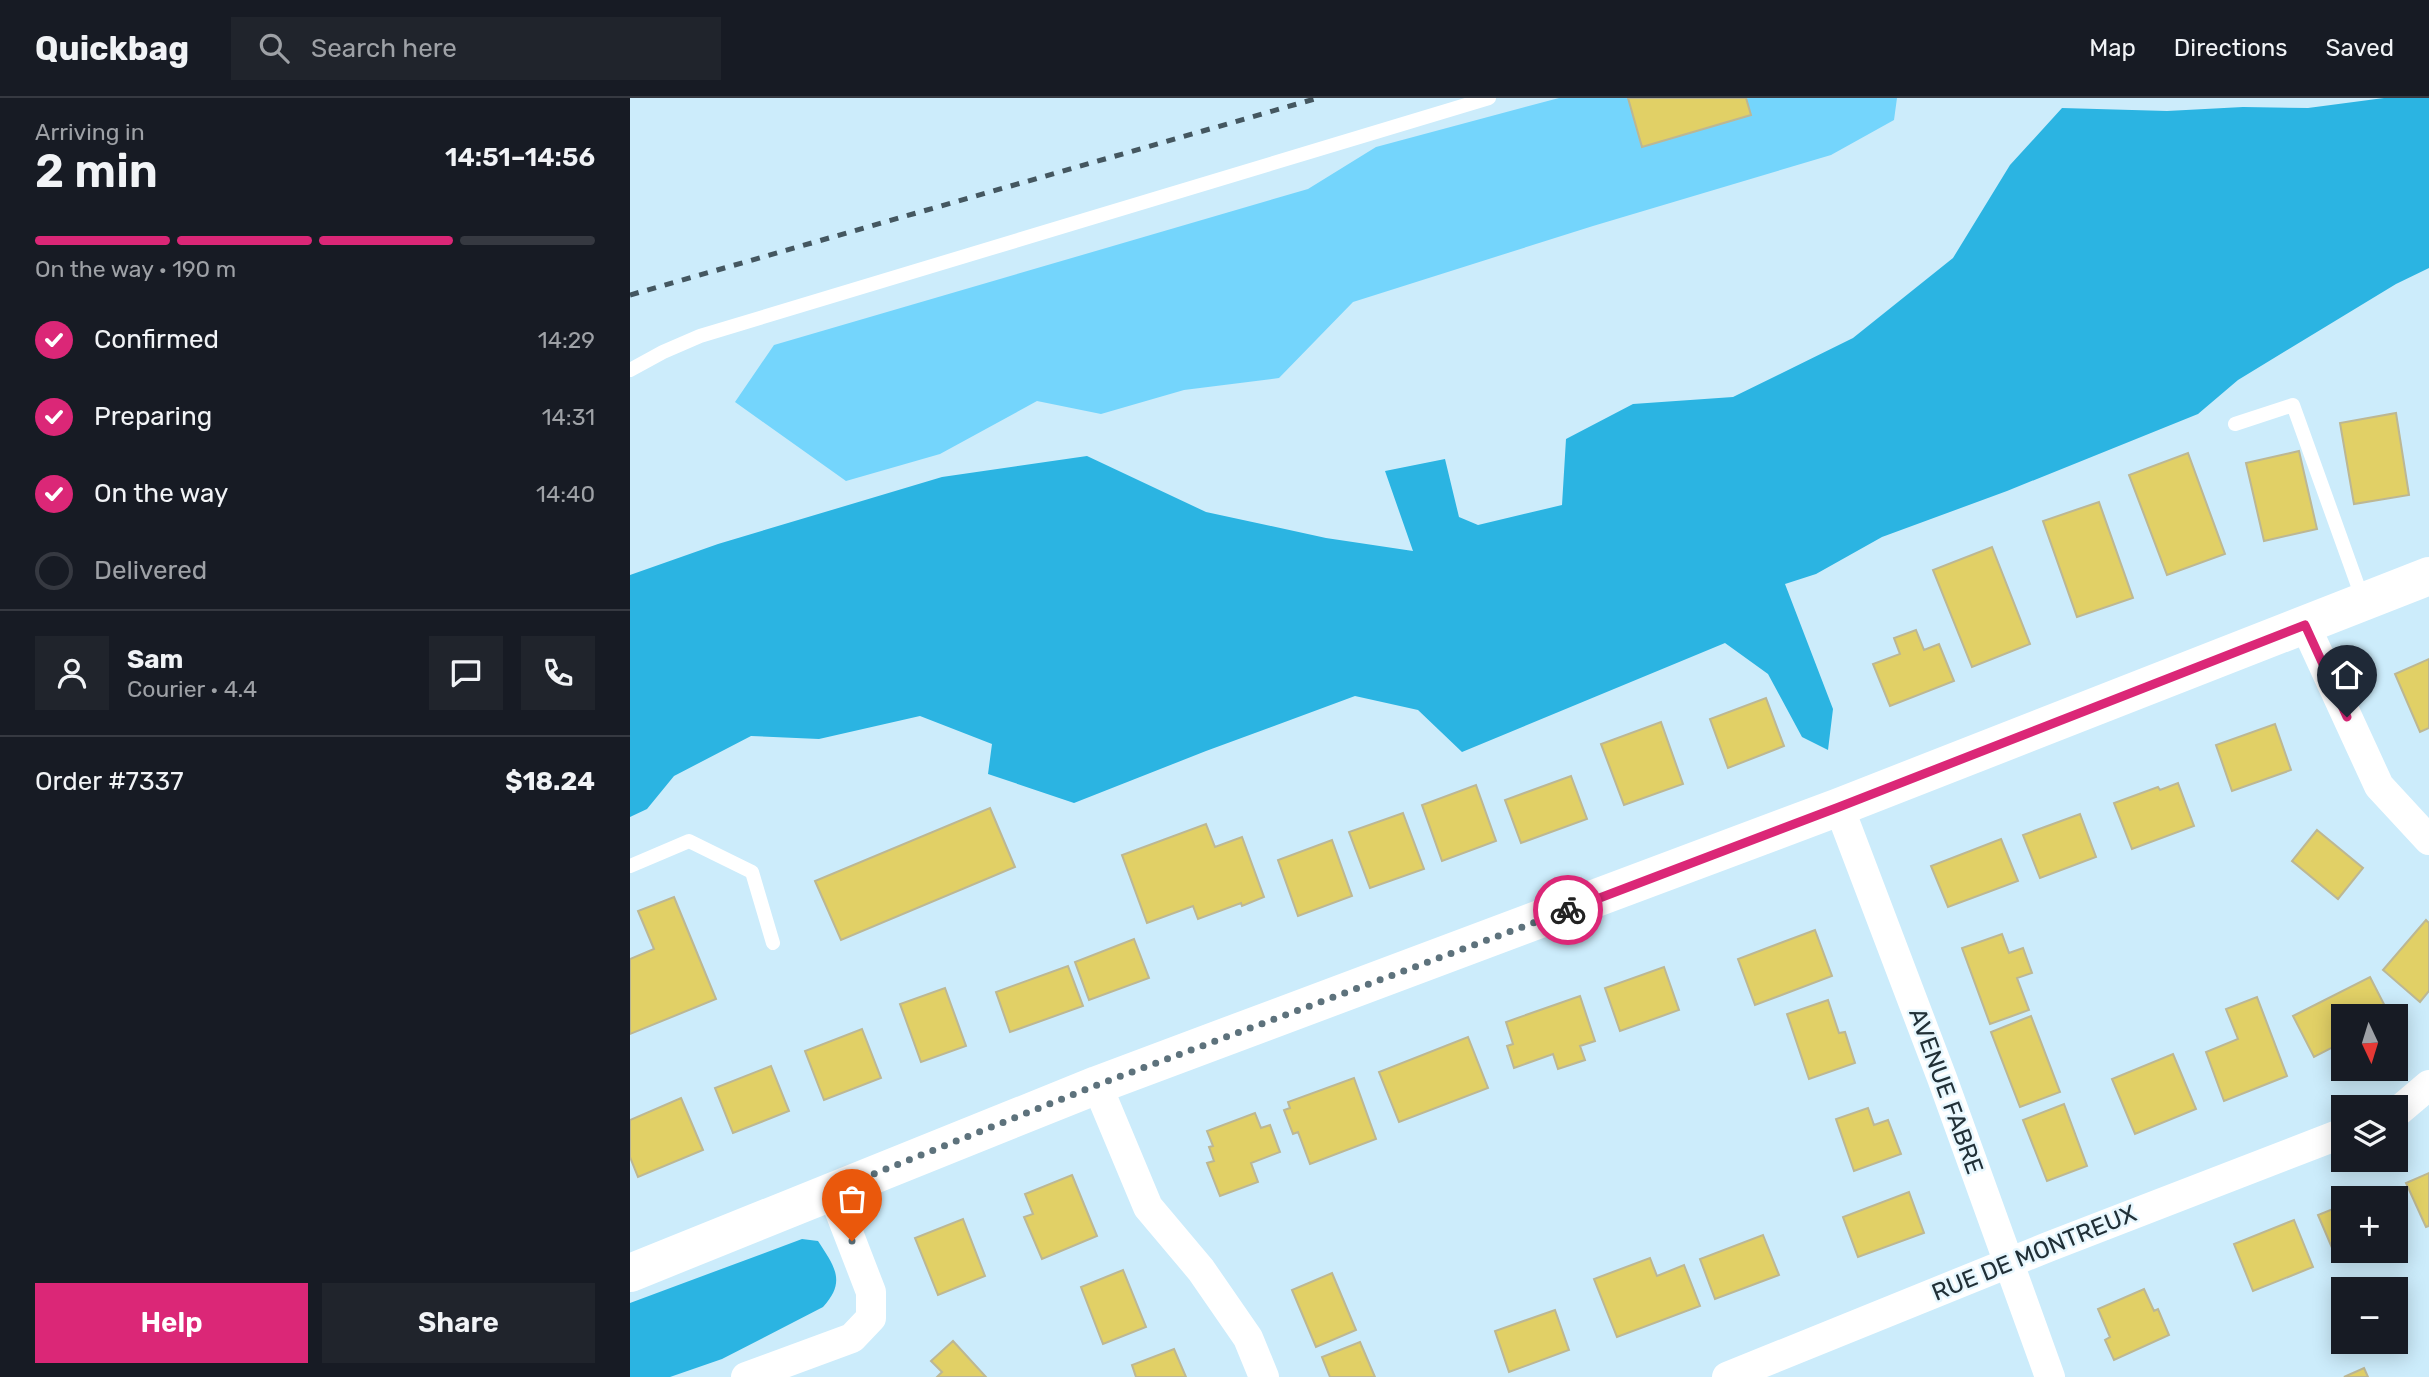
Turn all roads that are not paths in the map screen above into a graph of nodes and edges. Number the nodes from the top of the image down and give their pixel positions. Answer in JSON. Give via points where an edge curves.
{"nodes":[{"id":1,"x":1489,"y":98,"type":"edge"},
{"id":2,"x":630,"y":370,"type":"edge"},
{"id":3,"x":2235,"y":424,"type":"dead end"},
{"id":4,"x":2429,"y":576,"type":"edge"},
{"id":5,"x":2364,"y":601,"type":"junction"},
{"id":6,"x":2305,"y":625,"type":"junction"},
{"id":7,"x":1839,"y":807,"type":"junction"},
{"id":8,"x":2429,"y":840,"type":"edge"},
{"id":9,"x":630,"y":866,"type":"edge"},
{"id":10,"x":773,"y":943,"type":"dead end"},
{"id":11,"x":1097,"y":1085,"type":"junction"},
{"id":12,"x":2429,"y":1085,"type":"edge"},
{"id":13,"x":2408,"y":1103,"type":"edge"},
{"id":14,"x":2331,"y":1138,"type":"edge"},
{"id":15,"x":831,"y":1191,"type":"junction"},
{"id":16,"x":2009,"y":1263,"type":"junction"},
{"id":17,"x":630,"y":1273,"type":"edge"},
{"id":18,"x":746,"y":1377,"type":"edge"},
{"id":19,"x":1264,"y":1377,"type":"edge"},
{"id":20,"x":1727,"y":1377,"type":"edge"},
{"id":21,"x":2050,"y":1377,"type":"edge"}],
"edges":[{"from":1,"to":2,"type":"lane","via":[[700,336]]},
{"from":3,"to":5,"type":"lane","via":[[2293,405]]},
{"from":4,"to":5,"type":"street"},
{"from":5,"to":6,"type":"street"},
{"from":6,"to":7,"type":"street"},
{"from":6,"to":8,"type":"street","via":[[2379,786]]},
{"from":7,"to":11,"type":"street"},
{"from":7,"to":16,"type":"street","name":"AVENUE FABRE"},
{"from":9,"to":10,"type":"lane","via":[[689,841],[752,872]]},
{"from":11,"to":15,"type":"street"},
{"from":11,"to":19,"type":"street","via":[[1148,1207],[1201,1270],[1248,1338]]},
{"from":12,"to":13,"type":"street"},
{"from":14,"to":16,"type":"street","name":"RUE DE MONTREUX"},
{"from":15,"to":17,"type":"street"},
{"from":15,"to":18,"type":"street","via":[[872,1292],[871,1318],[852,1338]]},
{"from":16,"to":20,"type":"street","name":"RUE DE MONTREUX"},
{"from":16,"to":21,"type":"street","name":"AVENUE FABRE"}]}
